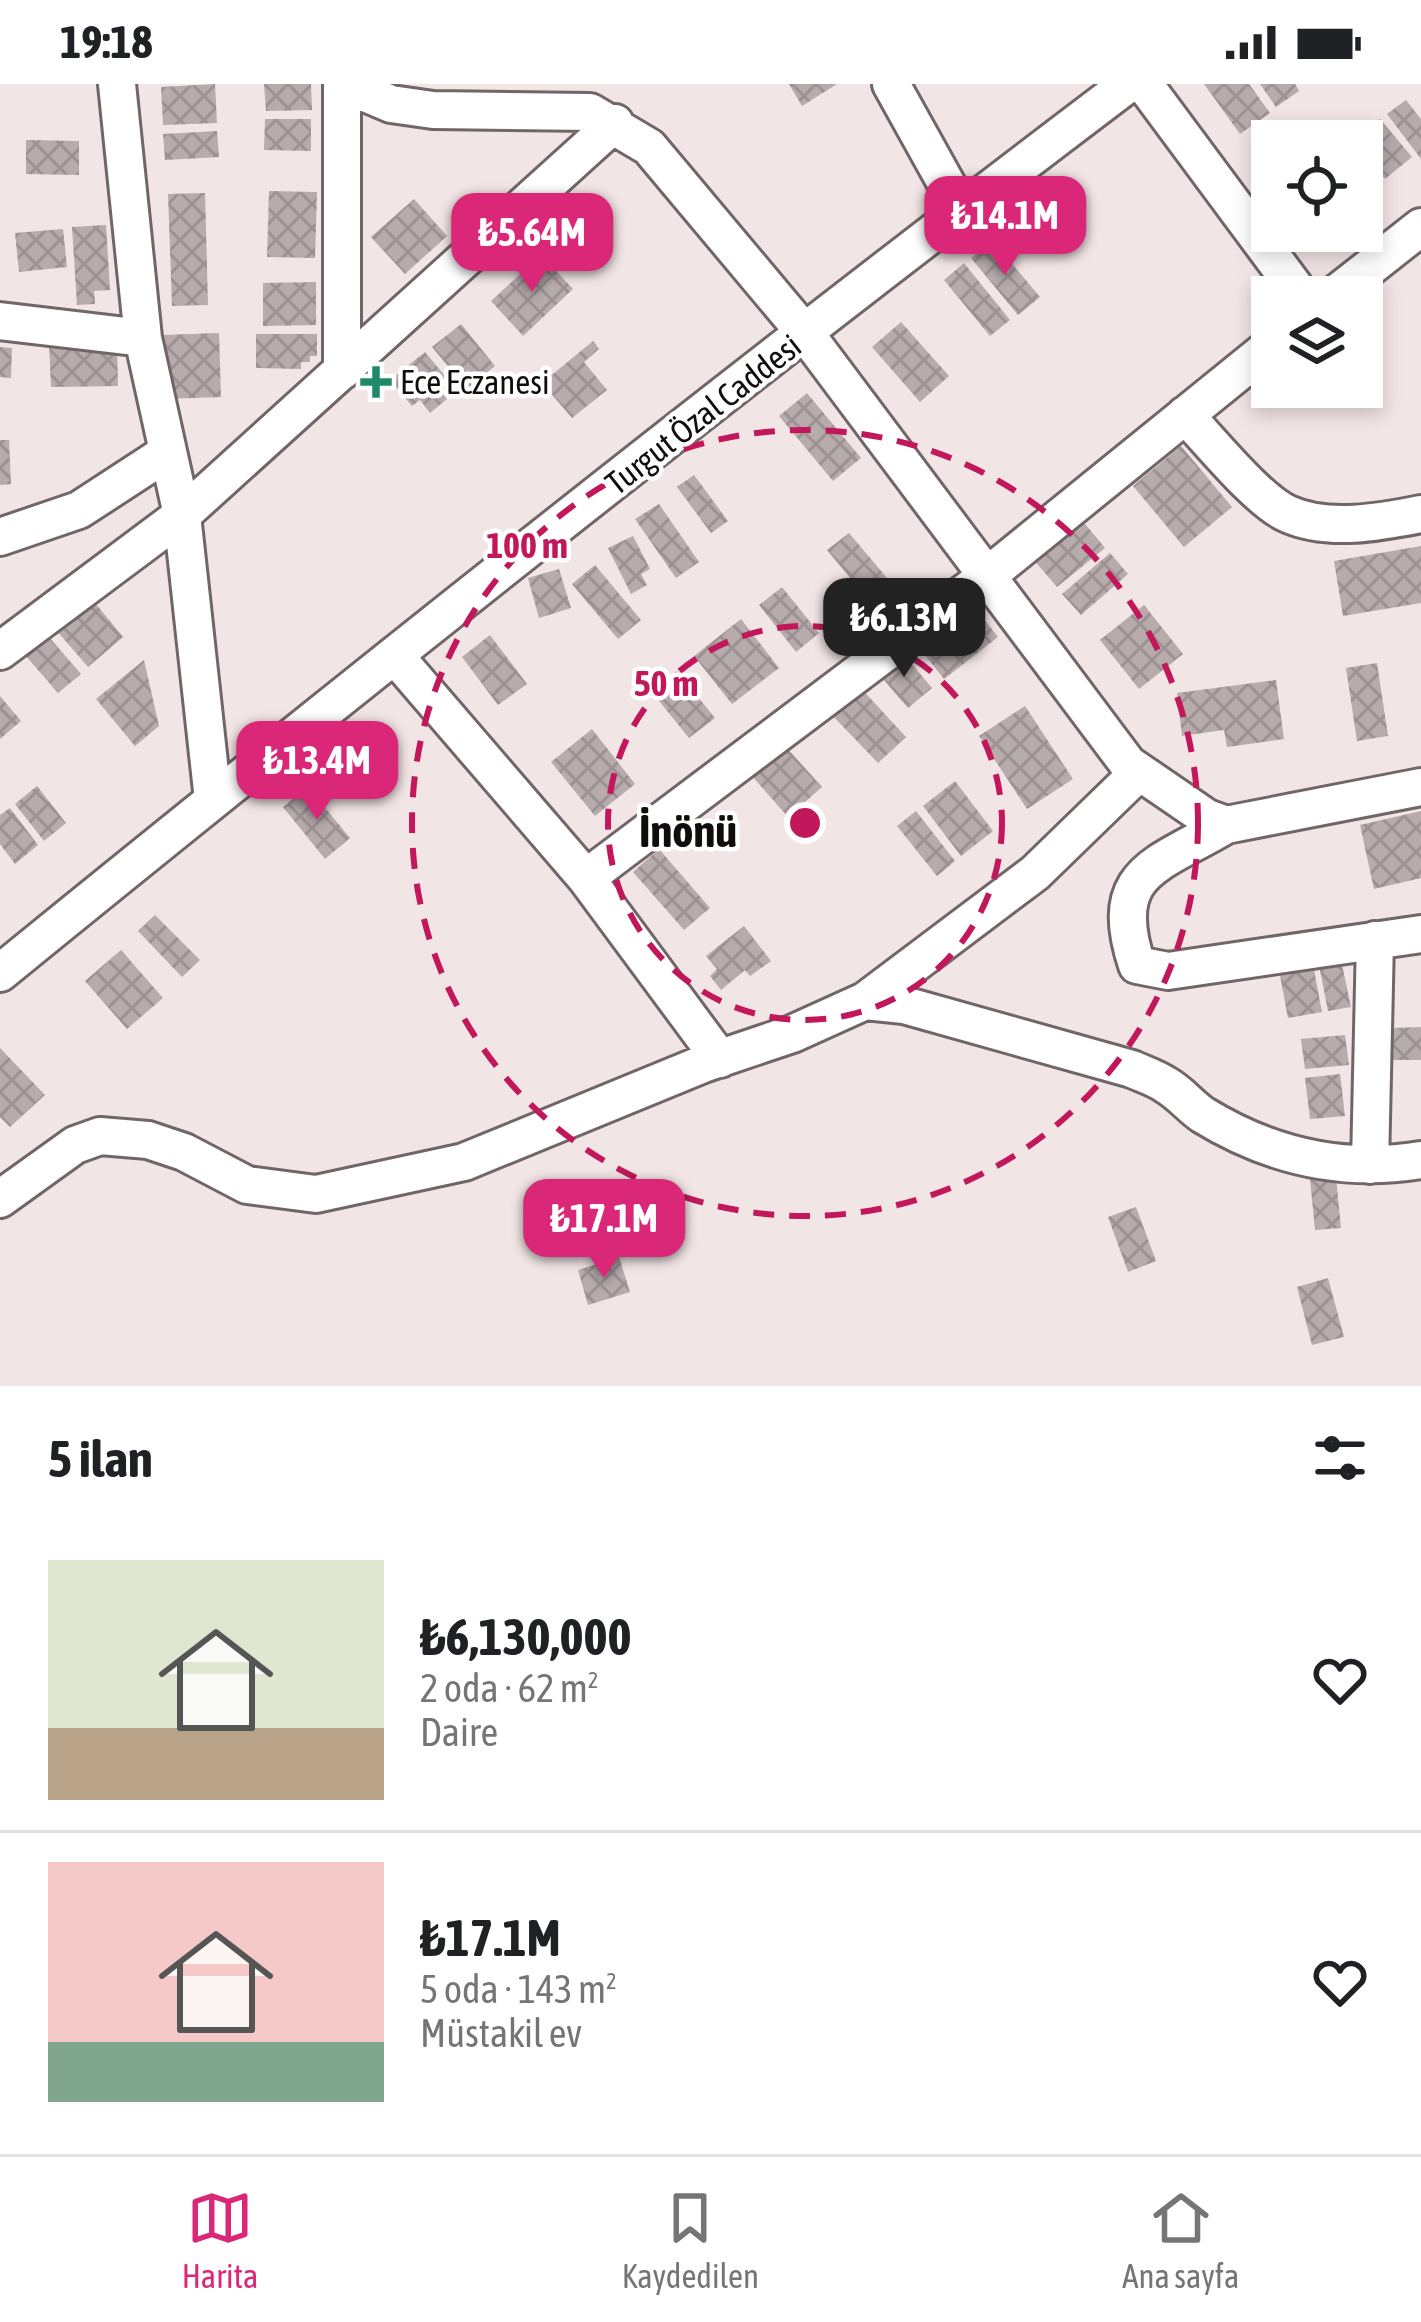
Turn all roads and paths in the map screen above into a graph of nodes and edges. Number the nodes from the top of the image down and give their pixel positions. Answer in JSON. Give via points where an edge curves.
{"nodes":[{"id":1,"x":117,"y":84,"type":"edge"},
{"id":2,"x":342,"y":84,"type":"edge"},
{"id":3,"x":355,"y":84,"type":"edge"},
{"id":4,"x":891,"y":84,"type":"edge"},
{"id":5,"x":1128,"y":84,"type":"edge"},
{"id":6,"x":1144,"y":84,"type":"edge"},
{"id":7,"x":505,"y":97,"type":"edge"},
{"id":8,"x":615,"y":123,"type":"junction"},
{"id":9,"x":961,"y":210,"type":"junction"},
{"id":10,"x":1421,"y":227,"type":"edge"},
{"id":11,"x":1286,"y":276,"type":"edge"},
{"id":12,"x":1358,"y":276,"type":"edge"},
{"id":13,"x":0,"y":321,"type":"edge"},
{"id":14,"x":805,"y":333,"type":"junction"},
{"id":15,"x":143,"y":338,"type":"junction"},
{"id":16,"x":1251,"y":361,"type":"edge"},
{"id":17,"x":342,"y":371,"type":"junction"},
{"id":18,"x":1185,"y":415,"type":"junction"},
{"id":19,"x":168,"y":452,"type":"junction"},
{"id":20,"x":1421,"y":514,"type":"edge"},
{"id":21,"x":182,"y":515,"type":"junction"},
{"id":22,"x":0,"y":537,"type":"edge"},
{"id":23,"x":987,"y":576,"type":"junction"},
{"id":24,"x":0,"y":651,"type":"edge"},
{"id":25,"x":395,"y":656,"type":"junction"},
{"id":26,"x":1139,"y":772,"type":"junction"},
{"id":27,"x":1421,"y":787,"type":"edge"},
{"id":28,"x":213,"y":800,"type":"junction"},
{"id":29,"x":1226,"y":825,"type":"junction"},
{"id":30,"x":586,"y":878,"type":"junction"},
{"id":31,"x":1421,"y":934,"type":"edge"},
{"id":32,"x":1375,"y":940,"type":"junction"},
{"id":33,"x":0,"y":974,"type":"edge"},
{"id":34,"x":865,"y":1001,"type":"junction"},
{"id":35,"x":720,"y":1059,"type":"junction"},
{"id":36,"x":1421,"y":1160,"type":"edge"},
{"id":37,"x":1370,"y":1165,"type":"junction"},
{"id":38,"x":0,"y":1199,"type":"edge"}],
"edges":[{"from":1,"to":15,"type":"street"},
{"from":2,"to":17,"type":"street"},
{"from":3,"to":7,"type":"street","via":[[391,104],[433,110]]},
{"from":4,"to":9,"type":"street"},
{"from":5,"to":9,"type":"street","name":"Turgut Özal Caddesi"},
{"from":6,"to":11,"type":"street"},
{"from":7,"to":8,"type":"street"},
{"from":8,"to":14,"type":"street","via":[[650,147]]},
{"from":8,"to":17,"type":"street"},
{"from":9,"to":14,"type":"street","name":"Turgut Özal Caddesi"},
{"from":10,"to":12,"type":"street"},
{"from":13,"to":15,"type":"street"},
{"from":14,"to":23,"type":"street"},
{"from":14,"to":25,"type":"street","name":"Turgut Özal Caddesi"},
{"from":15,"to":19,"type":"street"},
{"from":16,"to":18,"type":"street"},
{"from":17,"to":21,"type":"street"},
{"from":18,"to":20,"type":"street","via":[[1287,514],[1330,523]]},
{"from":18,"to":23,"type":"street"},
{"from":19,"to":21,"type":"street"},
{"from":19,"to":22,"type":"street","via":[[79,510]]},
{"from":21,"to":24,"type":"street"},
{"from":21,"to":28,"type":"street"},
{"from":23,"to":26,"type":"street"},
{"from":23,"to":30,"type":"street"},
{"from":25,"to":28,"type":"street","name":"Turgut Özal Caddesi"},
{"from":25,"to":30,"type":"street"},
{"from":26,"to":29,"type":"street"},
{"from":26,"to":34,"type":"street","via":[[1035,873]]},
{"from":27,"to":29,"type":"street"},
{"from":28,"to":33,"type":"street","name":"Turgut Özal Caddesi"},
{"from":29,"to":32,"type":"street","via":[[1137,880],[1125,930],[1137,965],[1168,971]]},
{"from":30,"to":35,"type":"street"},
{"from":31,"to":32,"type":"street"},
{"from":32,"to":37,"type":"street"},
{"from":34,"to":35,"type":"street"},
{"from":34,"to":37,"type":"street","via":[[1132,1069],[1285,1156]]},
{"from":35,"to":38,"type":"street","via":[[464,1162],[368,1185],[316,1194],[247,1185],[184,1152],[100,1136],[75,1144]]},
{"from":36,"to":37,"type":"street"}]}
